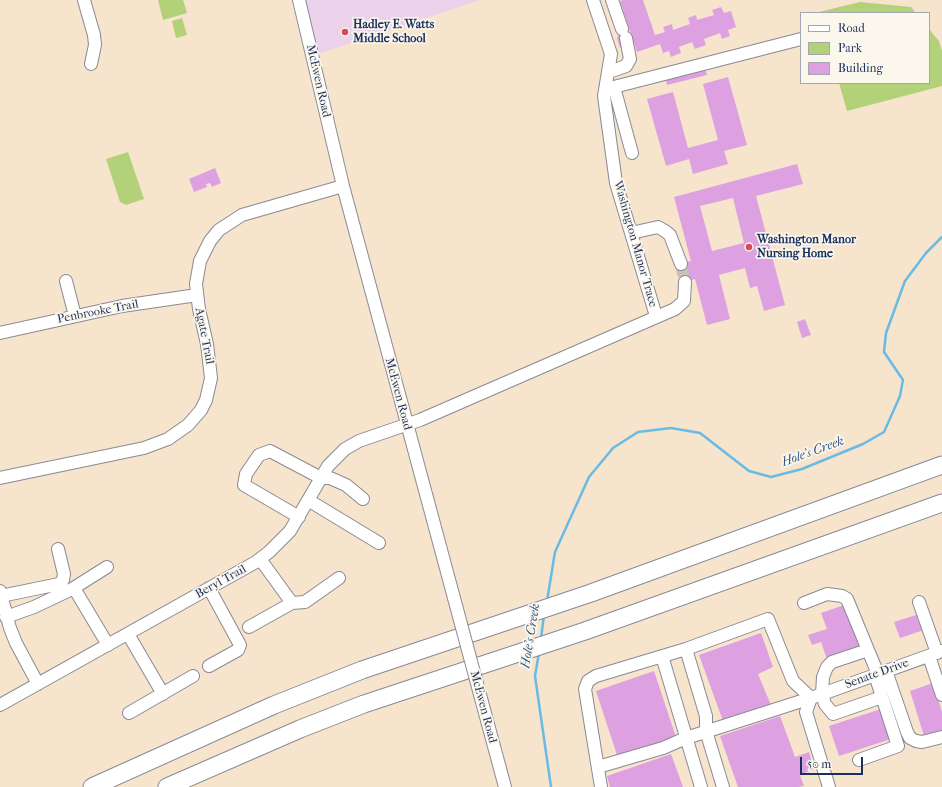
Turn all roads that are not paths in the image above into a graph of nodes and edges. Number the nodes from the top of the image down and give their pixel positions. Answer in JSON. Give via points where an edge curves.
{"nodes":[{"id":1,"x":84,"y":0,"type":"edge"},
{"id":2,"x":299,"y":0,"type":"edge"},
{"id":3,"x":593,"y":0,"type":"edge"},
{"id":4,"x":612,"y":0,"type":"edge"},
{"id":5,"x":800,"y":39,"type":"edge"},
{"id":6,"x":92,"y":64,"type":"dead end"},
{"id":7,"x":609,"y":72,"type":"junction"},
{"id":8,"x":610,"y":88,"type":"junction"},
{"id":9,"x":632,"y":154,"type":"dead end"},
{"id":10,"x":343,"y":186,"type":"junction"},
{"id":11,"x":631,"y":234,"type":"junction"},
{"id":12,"x":681,"y":264,"type":"tunnel mouth"},
{"id":13,"x":66,"y":281,"type":"dead end"},
{"id":14,"x":684,"y":282,"type":"tunnel mouth"},
{"id":15,"x":197,"y":295,"type":"junction"},
{"id":16,"x":74,"y":316,"type":"junction"},
{"id":17,"x":656,"y":316,"type":"junction"},
{"id":18,"x":0,"y":332,"type":"edge"},
{"id":19,"x":406,"y":424,"type":"junction"},
{"id":20,"x":942,"y":465,"type":"edge"},
{"id":21,"x":0,"y":478,"type":"edge"},
{"id":22,"x":321,"y":478,"type":"junction"},
{"id":23,"x":363,"y":499,"type":"dead end"},
{"id":24,"x":308,"y":500,"type":"junction"},
{"id":25,"x":942,"y":503,"type":"edge"},
{"id":26,"x":299,"y":517,"type":"junction"},
{"id":27,"x":379,"y":543,"type":"dead end"},
{"id":28,"x":58,"y":549,"type":"dead end"},
{"id":29,"x":260,"y":559,"type":"junction"},
{"id":30,"x":107,"y":568,"type":"dead end"},
{"id":31,"x":339,"y":578,"type":"dead end"},
{"id":32,"x":74,"y":588,"type":"junction"},
{"id":33,"x":209,"y":588,"type":"junction"},
{"id":34,"x":1,"y":594,"type":"edge"},
{"id":35,"x":919,"y":602,"type":"dead end"},
{"id":36,"x":292,"y":603,"type":"junction"},
{"id":37,"x":804,"y":603,"type":"dead end"},
{"id":38,"x":6,"y":617,"type":"junction"},
{"id":39,"x":249,"y":627,"type":"dead end"},
{"id":40,"x":128,"y":634,"type":"junction"},
{"id":41,"x":108,"y":645,"type":"junction"},
{"id":42,"x":686,"y":650,"type":"junction"},
{"id":43,"x":868,"y":650,"type":"junction"},
{"id":44,"x":938,"y":655,"type":"edge"},
{"id":45,"x":662,"y":656,"type":"junction"},
{"id":46,"x":209,"y":666,"type":"dead end"},
{"id":47,"x":880,"y":673,"type":"junction"},
{"id":48,"x":193,"y":676,"type":"dead end"},
{"id":49,"x":38,"y":684,"type":"junction"},
{"id":50,"x":163,"y":694,"type":"junction"},
{"id":51,"x":942,"y":695,"type":"edge"},
{"id":52,"x":816,"y":696,"type":"junction"},
{"id":53,"x":882,"y":697,"type":"junction"},
{"id":54,"x":0,"y":705,"type":"edge"},
{"id":55,"x":129,"y":713,"type":"dead end"},
{"id":56,"x":706,"y":731,"type":"junction"},
{"id":57,"x":942,"y":737,"type":"edge"},
{"id":58,"x":686,"y":738,"type":"junction"},
{"id":59,"x":859,"y":760,"type":"dead end"},
{"id":60,"x":598,"y":767,"type":"junction"},
{"id":61,"x":92,"y":787,"type":"edge"},
{"id":62,"x":167,"y":787,"type":"edge"},
{"id":63,"x":505,"y":787,"type":"edge"},
{"id":64,"x":601,"y":787,"type":"edge"},
{"id":65,"x":701,"y":787,"type":"edge"},
{"id":66,"x":723,"y":787,"type":"edge"},
{"id":67,"x":829,"y":787,"type":"edge"}],
"edges":[{"from":1,"to":6,"type":"street","via":[[94,35]]},
{"from":2,"to":10,"type":"street","name":"McEwen Road"},
{"from":3,"to":7,"type":"street","name":"Washington Manor Trace","via":[[611,54]]},
{"from":4,"to":7,"type":"street","via":[[630,59],[626,66]]},
{"from":5,"to":8,"type":"street"},
{"from":7,"to":8,"type":"street","name":"Washington Manor Trace"},
{"from":8,"to":9,"type":"street"},
{"from":8,"to":11,"type":"street","name":"Washington Manor Trace","via":[[604,96],[616,183]]},
{"from":10,"to":15,"type":"street","name":"Agate Trail","via":[[253,210],[232,220],[219,230],[205,250],[197,272]]},
{"from":10,"to":19,"type":"street","name":"McEwen Road"},
{"from":11,"to":12,"type":"street","via":[[658,227],[665,231],[670,235]]},
{"from":11,"to":17,"type":"street","name":"Washington Manor Trace"},
{"from":13,"to":16,"type":"street"},
{"from":14,"to":17,"type":"street","via":[[684,301],[675,309]]},
{"from":15,"to":16,"type":"street","name":"Penbrooke Trail"},
{"from":15,"to":21,"type":"street","name":"Agate Trail","via":[[211,378],[206,400],[188,425],[168,439],[144,448]]},
{"from":16,"to":18,"type":"street","name":"Penbrooke Trail"},
{"from":17,"to":19,"type":"street","name":"Washington Manor Trace"},
{"from":19,"to":22,"type":"street","name":"Beryl Trail","via":[[349,446],[335,457]]},
{"from":19,"to":63,"type":"street","name":"McEwen Road","bridge":true},
{"from":20,"to":61,"type":"highway","via":[[591,593],[442,642],[333,682],[274,705]]},
{"from":22,"to":23,"type":"street","via":[[330,478],[346,485]]},
{"from":22,"to":24,"type":"street","name":"Beryl Trail"},
{"from":22,"to":26,"type":"street","via":[[270,451],[259,455],[246,474],[244,485]]},
{"from":24,"to":26,"type":"street","name":"Beryl Trail"},
{"from":24,"to":27,"type":"street"},
{"from":25,"to":62,"type":"highway","via":[[585,631],[364,704]]},
{"from":26,"to":29,"type":"street","name":"Beryl Trail","via":[[280,542]]},
{"from":28,"to":34,"type":"street","via":[[64,574],[59,584]]},
{"from":29,"to":33,"type":"street","name":"Beryl Trail"},
{"from":29,"to":36,"type":"street"},
{"from":30,"to":32,"type":"street"},
{"from":31,"to":36,"type":"street","via":[[305,602]]},
{"from":32,"to":38,"type":"street"},
{"from":32,"to":41,"type":"street"},
{"from":33,"to":40,"type":"street","name":"Beryl Trail"},
{"from":33,"to":46,"type":"street","via":[[240,645],[238,650]]},
{"from":34,"to":38,"type":"street"},
{"from":35,"to":44,"type":"street"},
{"from":36,"to":39,"type":"street"},
{"from":37,"to":43,"type":"street","via":[[827,594],[847,599]]},
{"from":38,"to":49,"type":"street","via":[[16,643]]},
{"from":40,"to":41,"type":"street","name":"Beryl Trail"},
{"from":40,"to":50,"type":"street"},
{"from":41,"to":49,"type":"street","name":"Beryl Trail"},
{"from":42,"to":45,"type":"street"},
{"from":42,"to":52,"type":"street","via":[[768,619],[793,681]]},
{"from":42,"to":56,"type":"street","via":[[706,716]]},
{"from":43,"to":47,"type":"street"},
{"from":43,"to":52,"type":"street","via":[[832,662],[827,667]]},
{"from":44,"to":47,"type":"street","name":"Senate Drive"},
{"from":44,"to":51,"type":"street"},
{"from":45,"to":58,"type":"street"},
{"from":45,"to":60,"type":"street","via":[[596,676],[588,681],[585,689]]},
{"from":47,"to":52,"type":"street","name":"Senate Drive"},
{"from":47,"to":53,"type":"street"},
{"from":47,"to":57,"type":"street","via":[[910,738],[922,742]]},
{"from":48,"to":50,"type":"street"},
{"from":49,"to":54,"type":"street","name":"Beryl Trail"},
{"from":50,"to":55,"type":"street"},
{"from":52,"to":53,"type":"street","via":[[833,714]]},
{"from":52,"to":56,"type":"street","name":"Senate Drive"},
{"from":52,"to":67,"type":"street","via":[[806,712]]},
{"from":53,"to":59,"type":"street","via":[[898,746]]},
{"from":56,"to":58,"type":"street","name":"Senate Drive"},
{"from":56,"to":66,"type":"street"},
{"from":58,"to":60,"type":"street","name":"Senate Drive","via":[[663,748]]},
{"from":58,"to":65,"type":"street"},
{"from":60,"to":64,"type":"street"}]}
